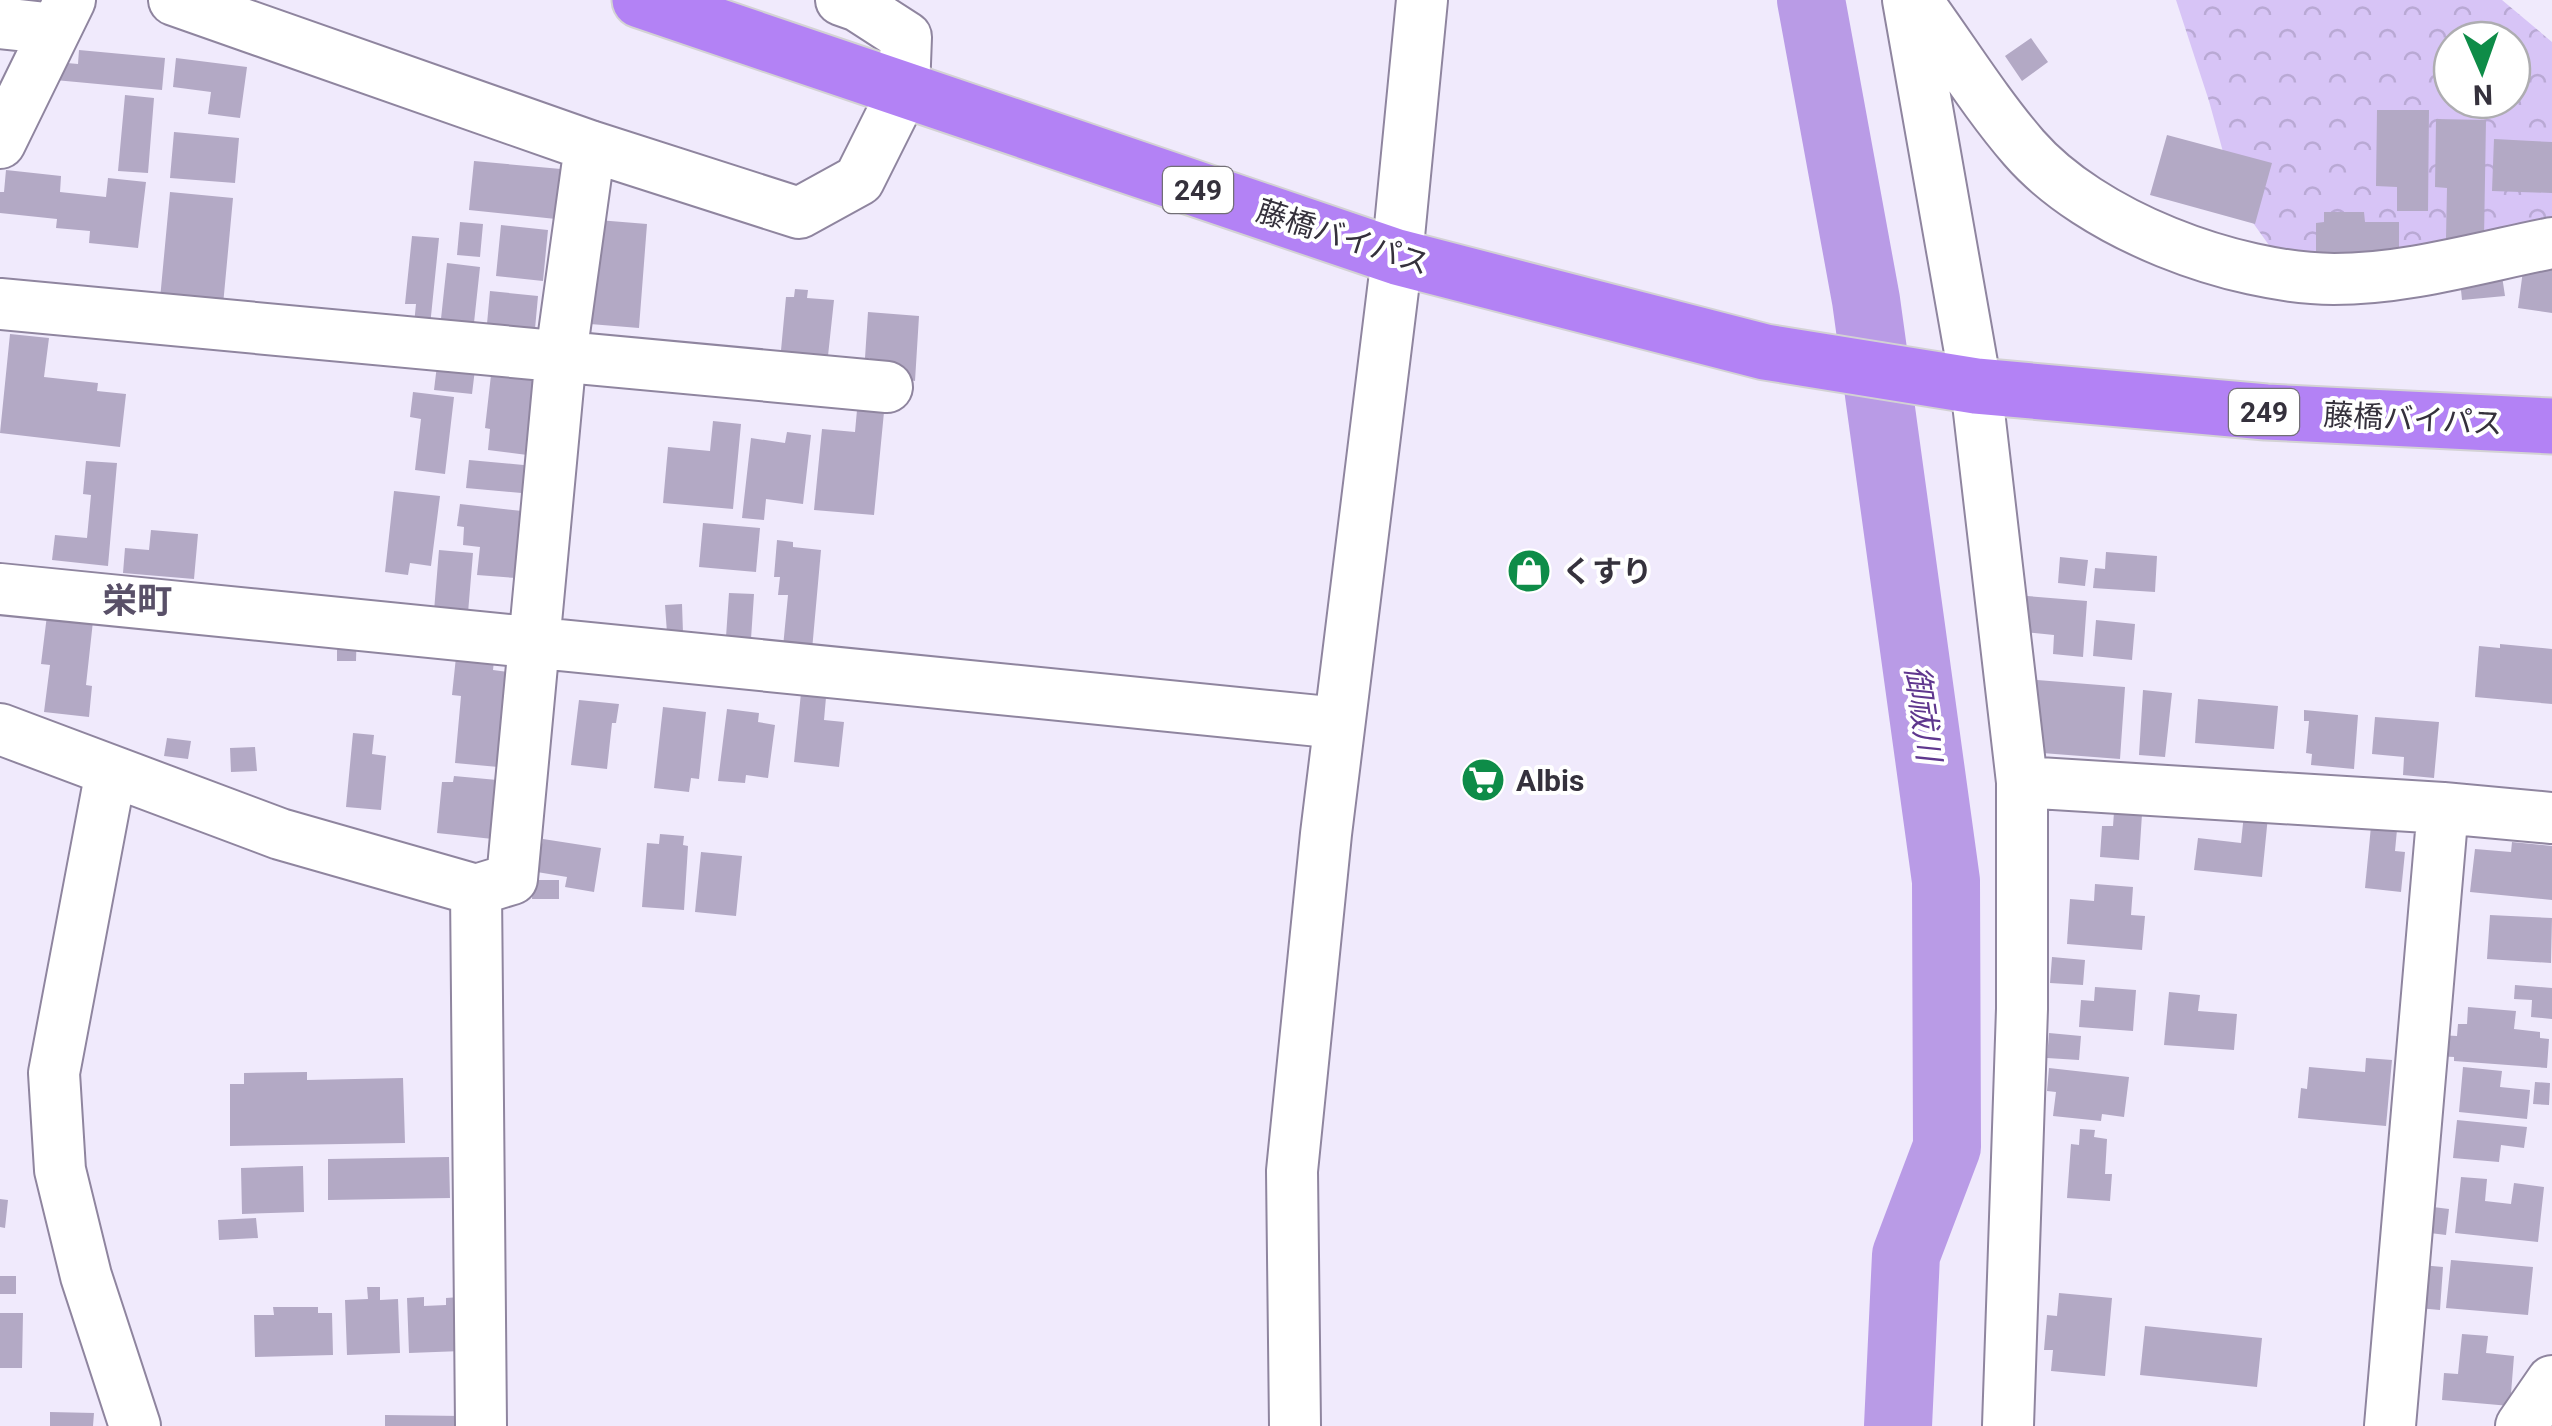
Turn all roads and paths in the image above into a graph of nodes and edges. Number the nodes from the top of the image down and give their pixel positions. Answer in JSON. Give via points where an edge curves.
{"nodes":[{"id":1,"x":174,"y":0,"type":"edge"},
{"id":2,"x":640,"y":0,"type":"edge"},
{"id":3,"x":841,"y":0,"type":"edge"},
{"id":4,"x":1422,"y":0,"type":"edge"},
{"id":5,"x":1908,"y":0,"type":"edge"},
{"id":6,"x":1916,"y":0,"type":"edge"},
{"id":7,"x":62,"y":14,"type":"edge"},
{"id":8,"x":0,"y":24,"type":"edge"},
{"id":9,"x":904,"y":90,"type":"junction"},
{"id":10,"x":0,"y":143,"type":"edge"},
{"id":11,"x":590,"y":146,"type":"junction"},
{"id":12,"x":2552,"y":242,"type":"edge"},
{"id":13,"x":1397,"y":257,"type":"junction"},
{"id":14,"x":0,"y":304,"type":"edge"},
{"id":15,"x":561,"y":355,"type":"junction"},
{"id":16,"x":1961,"y":384,"type":"junction"},
{"id":17,"x":887,"y":388,"type":"dead end"},
{"id":18,"x":2552,"y":426,"type":"edge"},
{"id":19,"x":0,"y":589,"type":"edge"},
{"id":20,"x":534,"y":643,"type":"junction"},
{"id":21,"x":1340,"y":724,"type":"junction"},
{"id":22,"x":0,"y":729,"type":"edge"},
{"id":23,"x":111,"y":771,"type":"junction"},
{"id":24,"x":2022,"y":782,"type":"junction"},
{"id":25,"x":2443,"y":808,"type":"junction"},
{"id":26,"x":2552,"y":818,"type":"edge"},
{"id":27,"x":476,"y":890,"type":"junction"},
{"id":28,"x":2552,"y":1380,"type":"edge"},
{"id":29,"x":135,"y":1426,"type":"edge"},
{"id":30,"x":482,"y":1426,"type":"edge"},
{"id":31,"x":1296,"y":1426,"type":"edge"},
{"id":32,"x":2008,"y":1426,"type":"edge"},
{"id":33,"x":2390,"y":1426,"type":"edge"},
{"id":34,"x":2520,"y":1426,"type":"edge"}],
"edges":[{"from":1,"to":11,"type":"street"},
{"from":2,"to":9,"type":"highway","name":"藤橋バイパス","number":"249"},
{"from":3,"to":9,"type":"street","via":[[906,38]]},
{"from":4,"to":13,"type":"street"},
{"from":5,"to":16,"type":"street"},
{"from":6,"to":12,"type":"street","via":[[2026,150],[2096,210],[2171,244],[2264,272],[2334,278],[2412,272]]},
{"from":7,"to":8,"type":"street"},
{"from":7,"to":10,"type":"street"},
{"from":9,"to":11,"type":"street","via":[[859,180],[799,213]]},
{"from":9,"to":13,"type":"highway","name":"藤橋バイパス","number":"249"},
{"from":11,"to":15,"type":"street"},
{"from":13,"to":16,"type":"highway","name":"藤橋バイパス","number":"249","via":[[1765,352]]},
{"from":13,"to":21,"type":"street"},
{"from":14,"to":15,"type":"street"},
{"from":15,"to":17,"type":"street"},
{"from":15,"to":20,"type":"street"},
{"from":16,"to":18,"type":"highway","name":"藤橋バイパス","number":"249","via":[[2266,412]]},
{"from":16,"to":24,"type":"street"},
{"from":19,"to":20,"type":"street"},
{"from":20,"to":21,"type":"street"},
{"from":20,"to":27,"type":"street","via":[[512,878]]},
{"from":21,"to":31,"type":"street","via":[[1292,1171]]},
{"from":22,"to":23,"type":"street"},
{"from":23,"to":27,"type":"street","via":[[280,834]]},
{"from":23,"to":29,"type":"street","via":[[54,1073],[60,1170]]},
{"from":24,"to":25,"type":"street"},
{"from":24,"to":32,"type":"street"},
{"from":25,"to":26,"type":"street"},
{"from":25,"to":33,"type":"street"},
{"from":27,"to":30,"type":"street"},
{"from":28,"to":34,"type":"street"}]}
